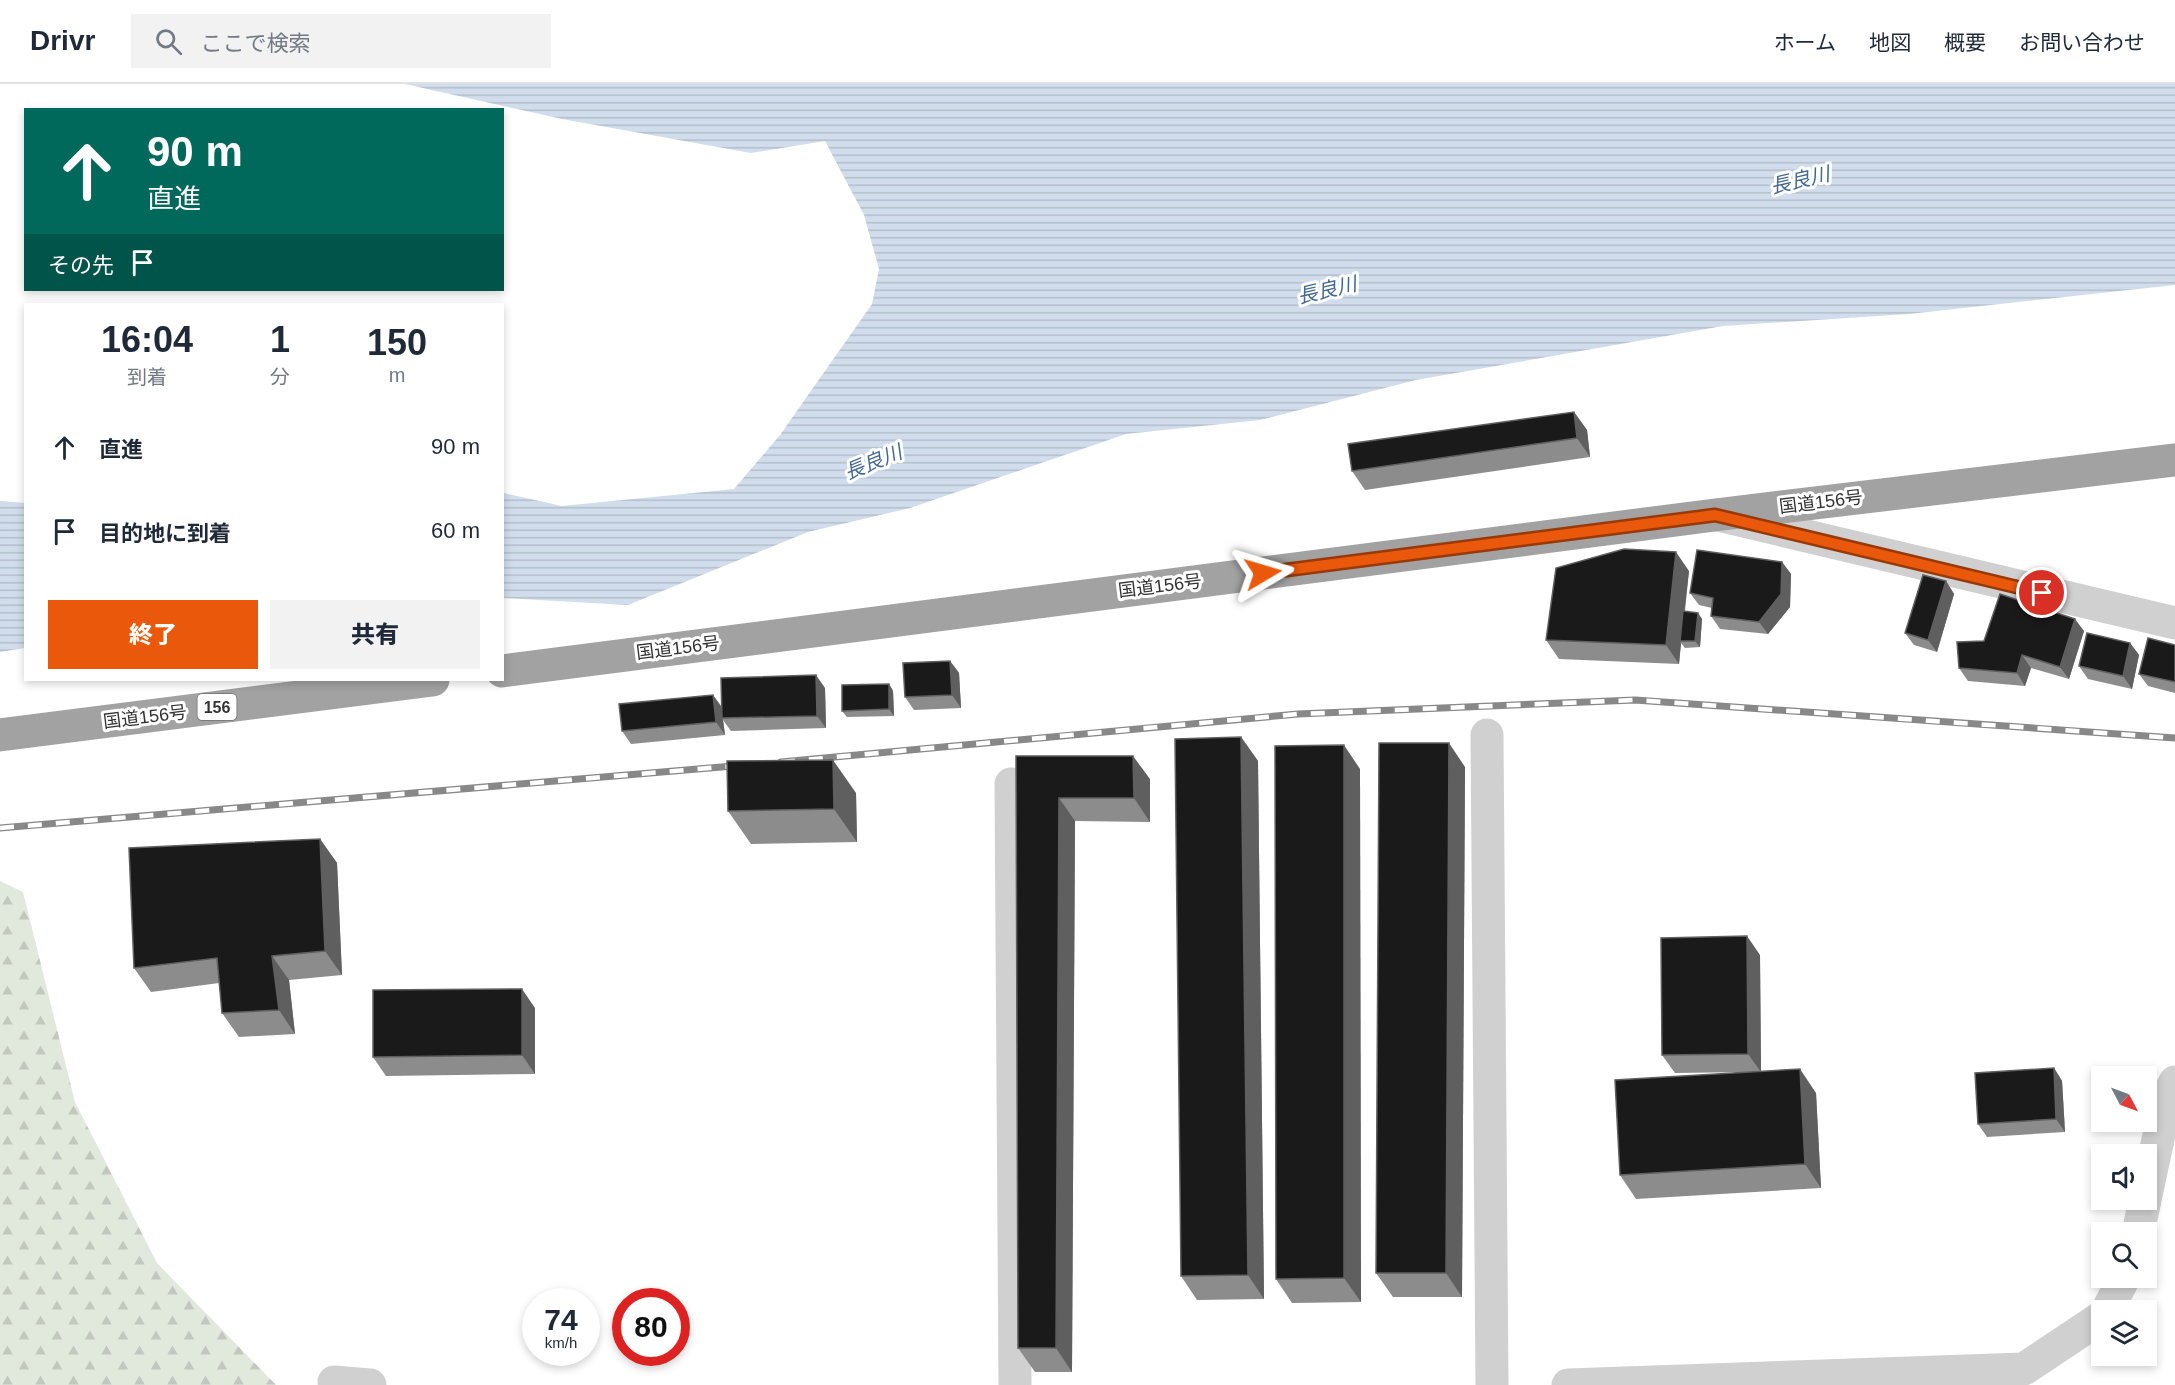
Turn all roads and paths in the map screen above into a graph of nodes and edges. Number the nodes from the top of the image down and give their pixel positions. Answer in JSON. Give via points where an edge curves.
{"nodes":[{"id":1,"x":2175,"y":460,"type":"edge"},
{"id":2,"x":1715,"y":515,"type":"junction"},
{"id":3,"x":2175,"y":623,"type":"edge"},
{"id":4,"x":504,"y":671,"type":"edge"},
{"id":5,"x":425,"y":681,"type":"edge"},
{"id":6,"x":0,"y":735,"type":"edge"},
{"id":7,"x":1487,"y":735,"type":"dead end"},
{"id":8,"x":1011,"y":784,"type":"dead end"},
{"id":9,"x":2175,"y":1082,"type":"edge"},
{"id":10,"x":2157,"y":1144,"type":"edge"},
{"id":11,"x":2091,"y":1324,"type":"edge"},
{"id":12,"x":334,"y":1382,"type":"dead end"},
{"id":13,"x":370,"y":1385,"type":"edge"},
{"id":14,"x":1015,"y":1385,"type":"edge"},
{"id":15,"x":1492,"y":1385,"type":"edge"},
{"id":16,"x":1568,"y":1385,"type":"edge"}],
"edges":[{"from":1,"to":2,"type":"highway","name":"国道156号"},
{"from":2,"to":3,"type":"street"},
{"from":2,"to":4,"type":"highway","name":"国道156号"},
{"from":5,"to":6,"type":"highway","name":"国道156号","number":"156"},
{"from":7,"to":15,"type":"street"},
{"from":8,"to":14,"type":"street"},
{"from":9,"to":10,"type":"street","via":[[2167,1098]]},
{"from":11,"to":16,"type":"street","via":[[2024,1370]]},
{"from":12,"to":13,"type":"street"}]}
